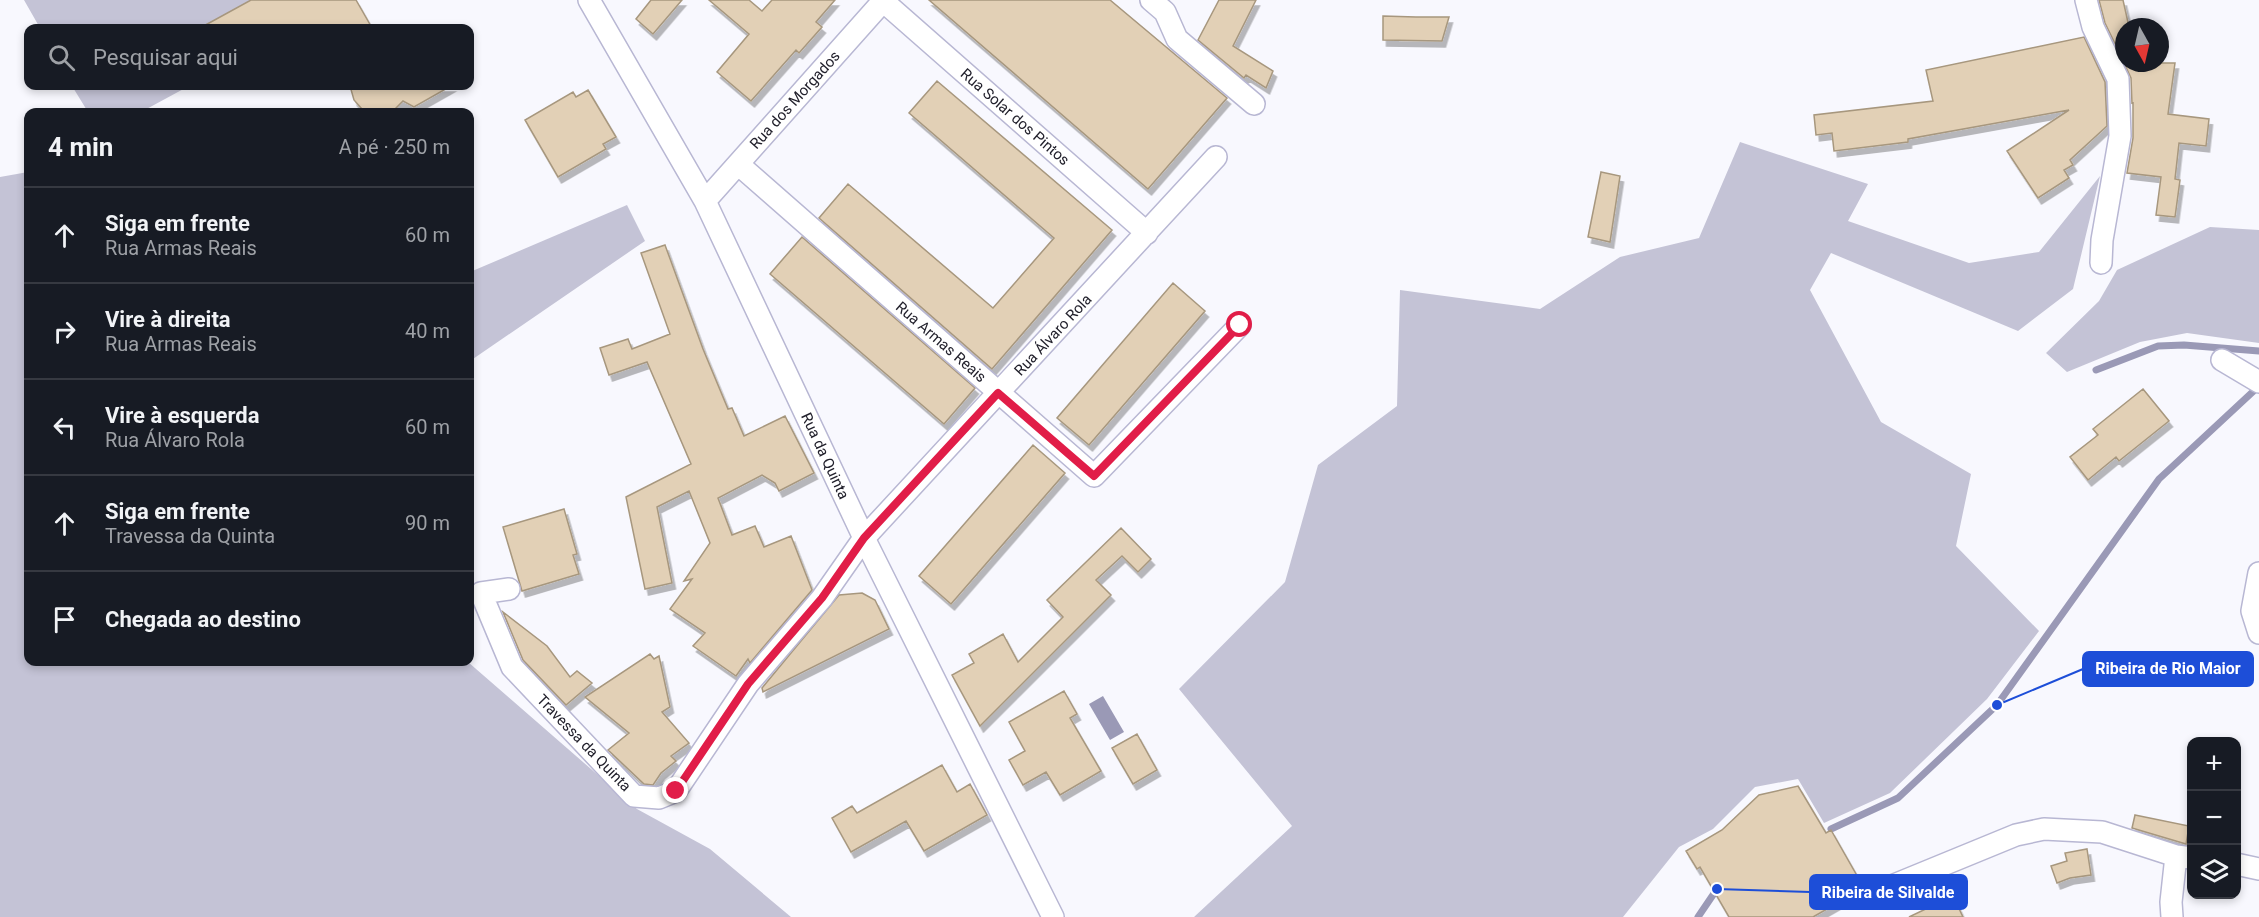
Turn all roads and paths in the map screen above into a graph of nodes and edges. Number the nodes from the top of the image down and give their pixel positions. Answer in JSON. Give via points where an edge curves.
{"nodes":[{"id":1,"x":589,"y":0,"type":"edge"},
{"id":2,"x":884,"y":0,"type":"edge"},
{"id":3,"x":1151,"y":0,"type":"edge"},
{"id":4,"x":2086,"y":0,"type":"edge"},
{"id":5,"x":1254,"y":104,"type":"dead end"},
{"id":6,"x":1216,"y":157,"type":"dead end"},
{"id":7,"x":738,"y":164,"type":"junction"},
{"id":8,"x":705,"y":201,"type":"junction"},
{"id":9,"x":1147,"y":232,"type":"junction"},
{"id":10,"x":2101,"y":263,"type":"dead end"},
{"id":11,"x":1240,"y":325,"type":"dead end"},
{"id":12,"x":2222,"y":360,"type":"dead end"},
{"id":13,"x":2252,"y":377,"type":"edge"},
{"id":14,"x":998,"y":393,"type":"junction"},
{"id":15,"x":864,"y":538,"type":"junction"},
{"id":16,"x":2259,"y":573,"type":"edge"},
{"id":17,"x":510,"y":589,"type":"dead end"},
{"id":18,"x":2259,"y":633,"type":"edge"},
{"id":19,"x":2184,"y":857,"type":"edge"},
{"id":20,"x":2241,"y":865,"type":"edge"},
{"id":21,"x":2259,"y":869,"type":"edge"},
{"id":22,"x":1877,"y":892,"type":"dead end"},
{"id":23,"x":1053,"y":917,"type":"edge"},
{"id":24,"x":2172,"y":917,"type":"edge"}],
"edges":[{"from":1,"to":8,"type":"street","name":"Rua da Quinta"},
{"from":2,"to":7,"type":"street","name":"Rua dos Morgados"},
{"from":2,"to":9,"type":"street","name":"Rua Solar dos Pintos"},
{"from":3,"to":5,"type":"street","via":[[1165,12],[1177,39]]},
{"from":4,"to":10,"type":"street","via":[[2093,27],[2118,79],[2120,136]]},
{"from":6,"to":9,"type":"street","name":"Rua Álvaro Rola"},
{"from":7,"to":8,"type":"street","name":"Rua dos Morgados"},
{"from":7,"to":14,"type":"street","name":"Rua Armas Reais"},
{"from":8,"to":15,"type":"street","name":"Rua da Quinta"},
{"from":9,"to":14,"type":"street","name":"Rua Álvaro Rola"},
{"from":11,"to":14,"type":"street","name":"Rua Armas Reais","via":[[1094,476]]},
{"from":12,"to":13,"type":"street"},
{"from":14,"to":15,"type":"street","name":"Rua Álvaro Rola"},
{"from":15,"to":17,"type":"street","name":"Travessa da Quinta","via":[[822,598],[748,684],[676,791],[659,798],[634,795],[512,667],[481,592]]},
{"from":15,"to":23,"type":"street","name":"Rua da Quinta"},
{"from":16,"to":18,"type":"street","via":[[2252,611]]},
{"from":19,"to":22,"type":"street","via":[[2102,832],[2044,829],[2016,835]]},
{"from":19,"to":24,"type":"street","via":[[2170,902]]},
{"from":20,"to":21,"type":"street"}]}
